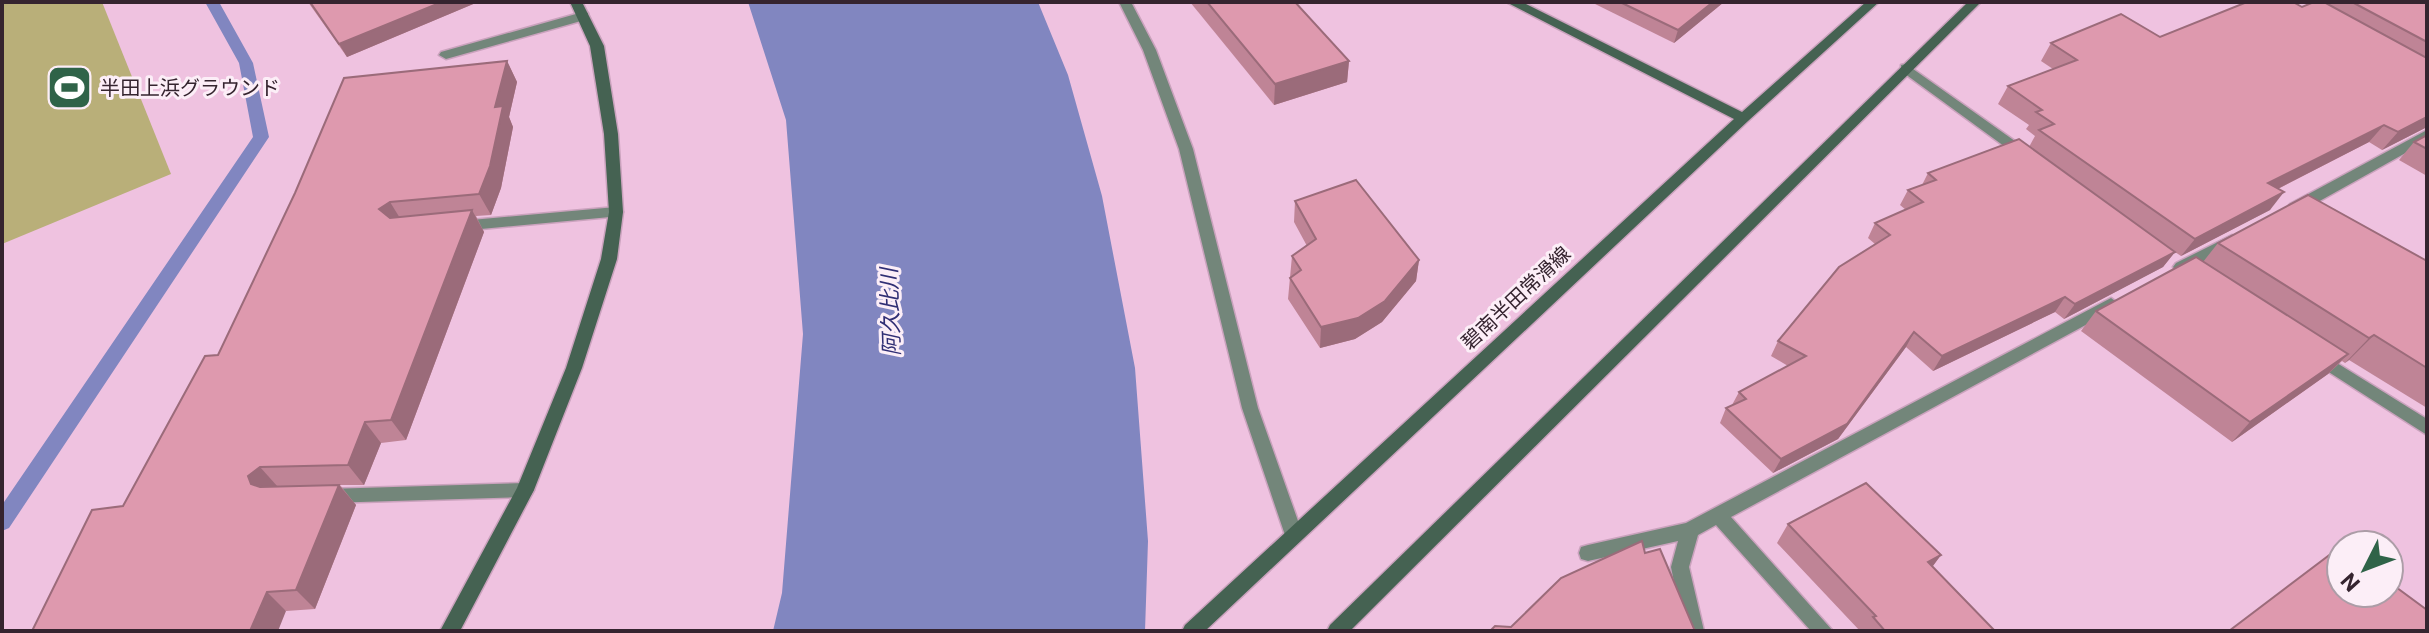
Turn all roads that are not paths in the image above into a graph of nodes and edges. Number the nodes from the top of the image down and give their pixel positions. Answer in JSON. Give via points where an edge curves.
{"nodes":[{"id":1,"x":1125,"y":2,"type":"edge"},
{"id":2,"x":1512,"y":2,"type":"edge"},
{"id":3,"x":1873,"y":2,"type":"edge"},
{"id":4,"x":1975,"y":2,"type":"edge"},
{"id":5,"x":580,"y":9,"type":"edge"},
{"id":6,"x":446,"y":55,"type":"dead end"},
{"id":7,"x":1906,"y":68,"type":"junction"},
{"id":8,"x":1743,"y":118,"type":"junction"},
{"id":9,"x":2427,"y":135,"type":"edge"},
{"id":10,"x":2042,"y":167,"type":"edge"},
{"id":11,"x":616,"y":212,"type":"junction"},
{"id":12,"x":2277,"y":217,"type":"edge"},
{"id":13,"x":451,"y":227,"type":"edge"},
{"id":14,"x":2249,"y":231,"type":"edge"},
{"id":15,"x":2176,"y":269,"type":"edge"},
{"id":16,"x":2124,"y":297,"type":"edge"},
{"id":17,"x":2306,"y":349,"type":"edge"},
{"id":18,"x":2427,"y":428,"type":"edge"},
{"id":19,"x":525,"y":490,"type":"junction"},
{"id":20,"x":309,"y":496,"type":"edge"},
{"id":21,"x":1718,"y":515,"type":"junction"},
{"id":22,"x":1690,"y":530,"type":"junction"},
{"id":23,"x":1294,"y":535,"type":"junction"},
{"id":24,"x":1588,"y":553,"type":"dead end"},
{"id":25,"x":450,"y":631,"type":"edge"},
{"id":26,"x":1192,"y":631,"type":"edge"},
{"id":27,"x":1337,"y":631,"type":"edge"},
{"id":28,"x":1694,"y":631,"type":"edge"},
{"id":29,"x":1823,"y":631,"type":"edge"}],
"edges":[{"from":1,"to":23,"type":"street","via":[[1180,128],[1251,411]]},
{"from":2,"to":8,"type":"main road"},
{"from":3,"to":8,"type":"main road","name":"碧南半田常滑線"},
{"from":4,"to":7,"type":"main road"},
{"from":5,"to":6,"type":"street"},
{"from":5,"to":11,"type":"main road","via":[[597,46]]},
{"from":7,"to":10,"type":"street"},
{"from":7,"to":27,"type":"main road"},
{"from":8,"to":23,"type":"main road","name":"碧南半田常滑線"},
{"from":9,"to":12,"type":"street"},
{"from":11,"to":13,"type":"street"},
{"from":11,"to":19,"type":"main road","via":[[609,259],[574,368]]},
{"from":14,"to":15,"type":"street"},
{"from":16,"to":21,"type":"street"},
{"from":17,"to":18,"type":"street"},
{"from":19,"to":20,"type":"street"},
{"from":19,"to":25,"type":"main road"},
{"from":21,"to":22,"type":"street"},
{"from":21,"to":29,"type":"street"},
{"from":22,"to":24,"type":"street"},
{"from":22,"to":28,"type":"street","via":[[1680,567]]},
{"from":23,"to":26,"type":"main road","name":"碧南半田常滑線"}]}
